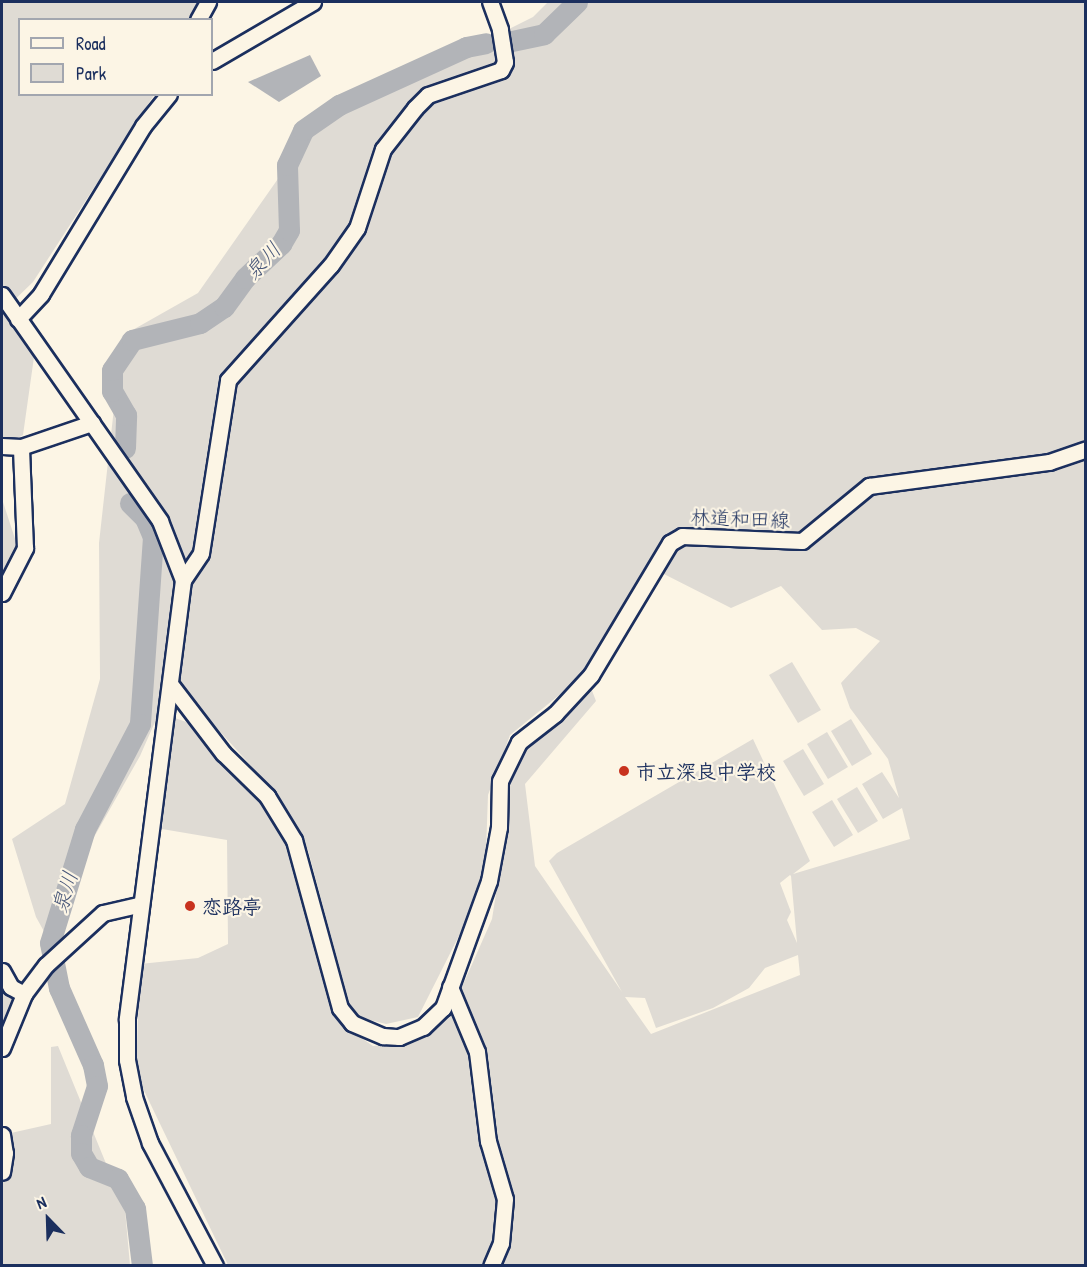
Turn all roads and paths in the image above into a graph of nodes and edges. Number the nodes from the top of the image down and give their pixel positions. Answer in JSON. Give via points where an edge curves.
{"nodes":[{"id":1,"x":208,"y":2,"type":"edge"},
{"id":2,"x":313,"y":2,"type":"edge"},
{"id":3,"x":490,"y":2,"type":"edge"},
{"id":4,"x":199,"y":18,"type":"edge"},
{"id":5,"x":213,"y":60,"type":"edge"},
{"id":6,"x":167,"y":96,"type":"edge"},
{"id":7,"x":2,"y":294,"type":"edge"},
{"id":8,"x":18,"y":319,"type":"junction"},
{"id":9,"x":92,"y":423,"type":"junction"},
{"id":10,"x":2,"y":446,"type":"edge"},
{"id":11,"x":21,"y":447,"type":"junction"},
{"id":12,"x":1086,"y":449,"type":"edge"},
{"id":13,"x":183,"y":580,"type":"junction"},
{"id":14,"x":2,"y":593,"type":"edge"},
{"id":15,"x":171,"y":685,"type":"junction"},
{"id":16,"x":141,"y":904,"type":"junction"},
{"id":17,"x":2,"y":971,"type":"edge"},
{"id":18,"x":450,"y":987,"type":"junction"},
{"id":19,"x":24,"y":994,"type":"junction"},
{"id":20,"x":2,"y":1048,"type":"edge"},
{"id":21,"x":2,"y":1135,"type":"edge"},
{"id":22,"x":3,"y":1153,"type":"edge"},
{"id":23,"x":2,"y":1172,"type":"edge"},
{"id":24,"x":215,"y":1266,"type":"edge"},
{"id":25,"x":491,"y":1266,"type":"edge"}],
"edges":[{"from":1,"to":4,"type":"street"},
{"from":2,"to":5,"type":"street"},
{"from":3,"to":13,"type":"street","via":[[502,40],[505,62],[501,70],[428,95],[415,108],[383,149],[357,228],[331,265],[228,380],[201,553]]},
{"from":6,"to":8,"type":"street","via":[[143,126],[41,294]]},
{"from":7,"to":8,"type":"street"},
{"from":8,"to":9,"type":"street"},
{"from":9,"to":11,"type":"street"},
{"from":9,"to":13,"type":"street","via":[[159,521]]},
{"from":10,"to":11,"type":"street"},
{"from":11,"to":14,"type":"street","via":[[25,548]]},
{"from":12,"to":18,"type":"street","name":"林道和田線","via":[[1049,462],[869,486],[802,541],[682,536],[670,543],[591,675],[555,714],[519,742],[500,781],[499,827],[489,881]]},
{"from":13,"to":15,"type":"street"},
{"from":15,"to":16,"type":"street"},
{"from":15,"to":18,"type":"street","name":"林道和田線","via":[[224,753],[267,796],[294,840],[340,1008],[352,1023],[383,1036],[399,1037],[423,1027],[442,1008]]},
{"from":16,"to":19,"type":"street","via":[[103,913],[46,965]]},
{"from":16,"to":24,"type":"street","via":[[127,1019],[127,1060],[134,1097],[150,1143]]},
{"from":17,"to":19,"type":"street","via":[[11,987]]},
{"from":18,"to":25,"type":"street","via":[[477,1052],[488,1141],[505,1199],[501,1243]]},
{"from":19,"to":20,"type":"street"},
{"from":21,"to":22,"type":"street"},
{"from":22,"to":23,"type":"street"}]}
